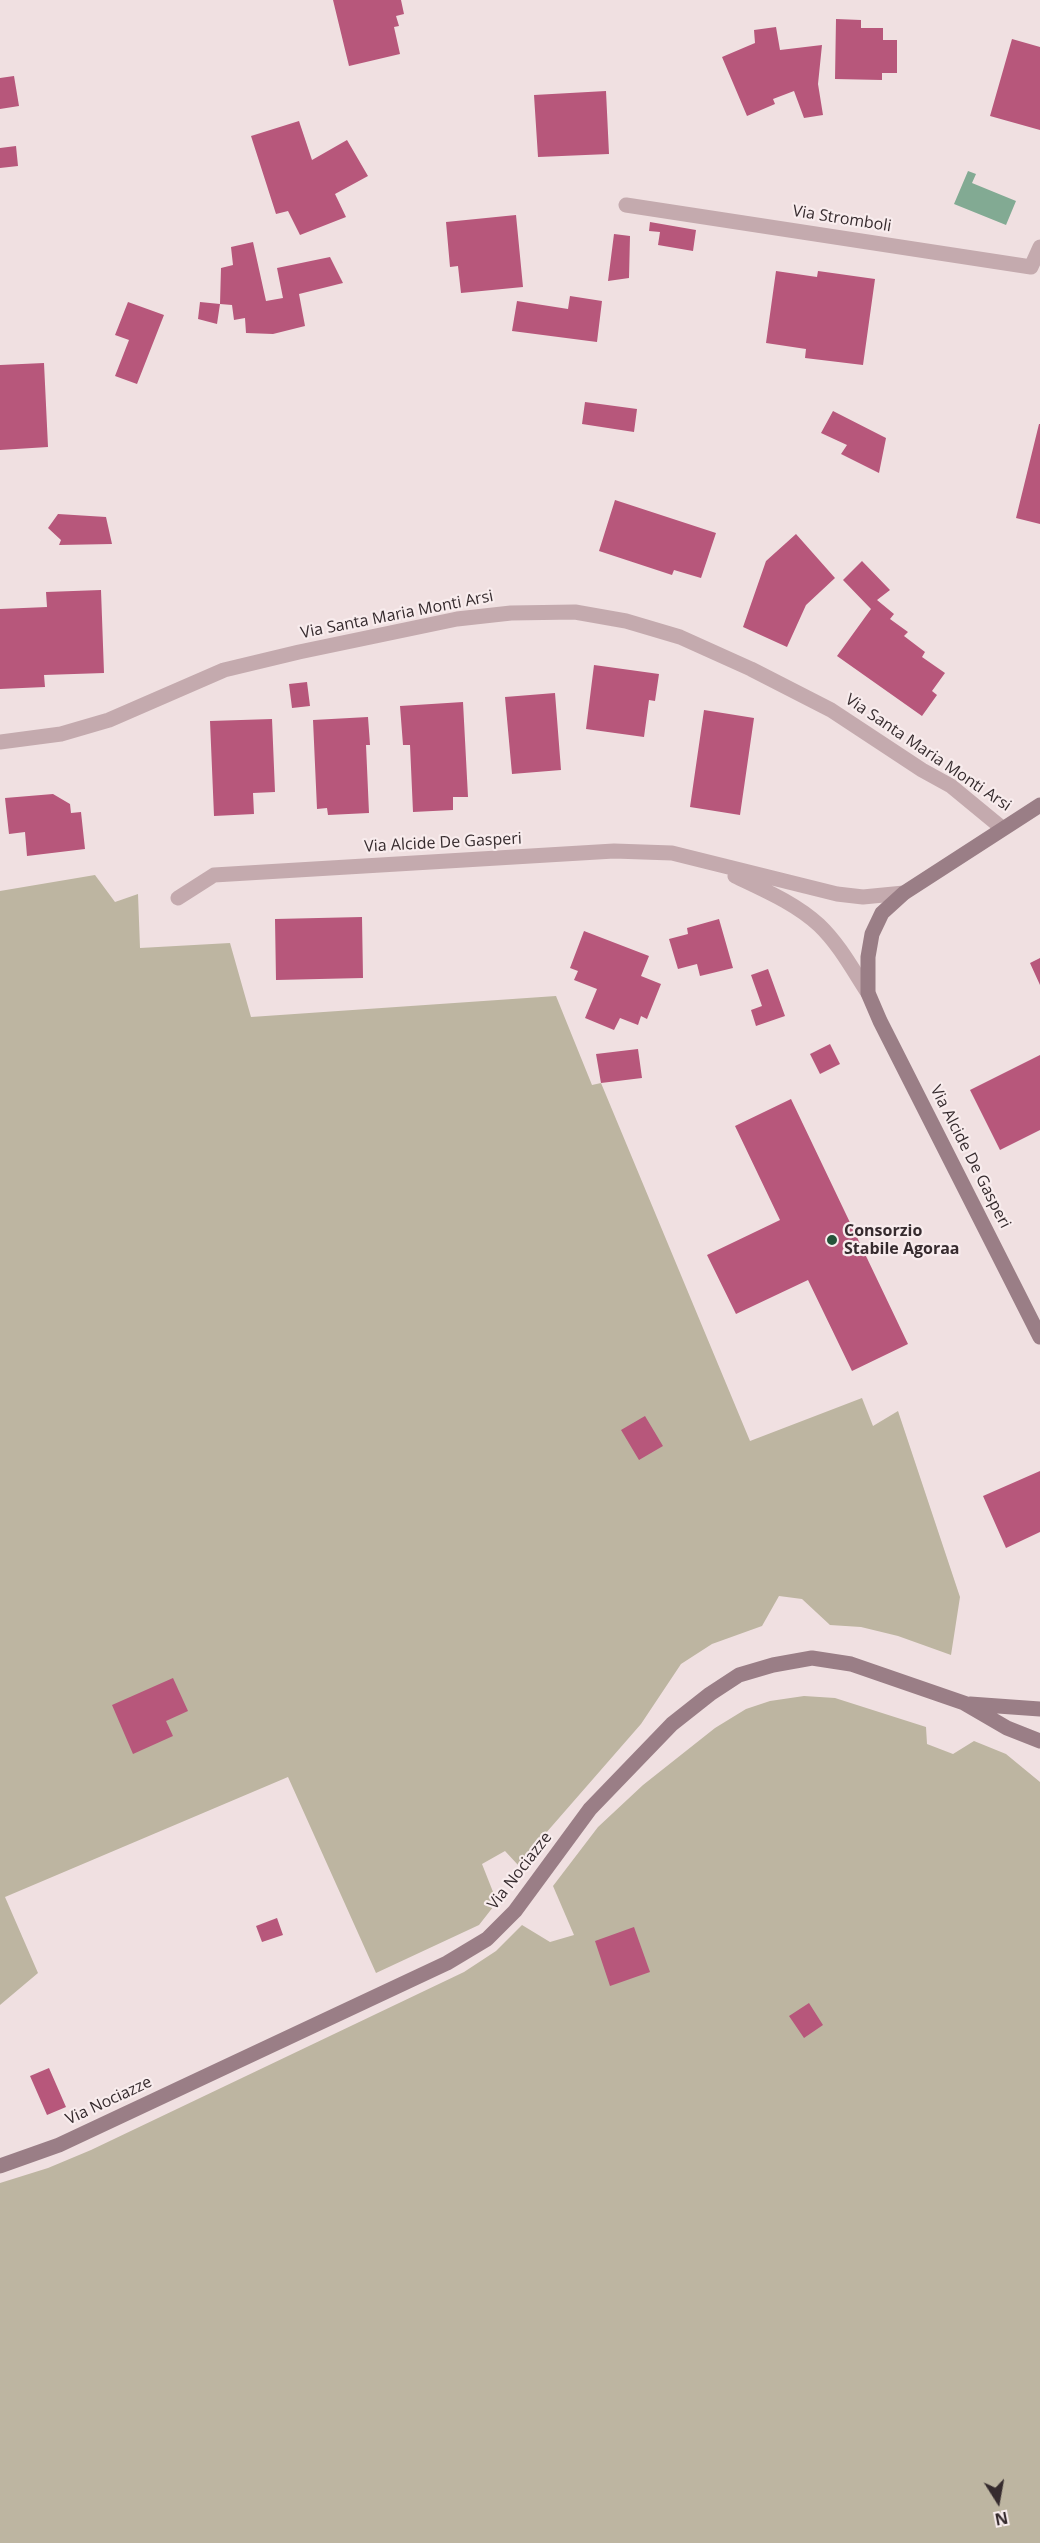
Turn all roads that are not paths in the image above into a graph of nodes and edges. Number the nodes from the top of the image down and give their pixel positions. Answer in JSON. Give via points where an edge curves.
{"nodes":[{"id":1,"x":626,"y":205,"type":"dead end"},
{"id":2,"x":1040,"y":247,"type":"edge"},
{"id":3,"x":0,"y":742,"type":"edge"},
{"id":4,"x":1040,"y":805,"type":"edge"},
{"id":5,"x":1002,"y":828,"type":"junction"},
{"id":6,"x":714,"y":865,"type":"junction"},
{"id":7,"x":904,"y":893,"type":"junction"},
{"id":8,"x":178,"y":898,"type":"dead end"},
{"id":9,"x":868,"y":993,"type":"junction"},
{"id":10,"x":1040,"y":1337,"type":"edge"},
{"id":11,"x":964,"y":1703,"type":"junction"},
{"id":12,"x":1040,"y":1709,"type":"edge"},
{"id":13,"x":1040,"y":1741,"type":"edge"},
{"id":14,"x":0,"y":2166,"type":"edge"}],
"edges":[{"from":1,"to":2,"type":"street","name":"Via Stromboli","via":[[1031,267]]},
{"from":3,"to":5,"type":"street","name":"Via Santa Maria Monti Arsi","via":[[61,734],[110,720],[224,670],[299,652],[457,619],[574,612],[626,621],[680,637],[752,669],[831,710],[951,786]]},
{"from":4,"to":5,"type":"street","name":"Via Santa Maria Monti Arsi"},
{"from":5,"to":7,"type":"street"},
{"from":6,"to":7,"type":"street","via":[[837,894],[863,897]]},
{"from":6,"to":8,"type":"street","name":"Via Alcide De Gasperi","via":[[672,853],[614,851],[214,875]]},
{"from":6,"to":9,"type":"street","via":[[794,906],[819,926]]},
{"from":7,"to":9,"type":"street","via":[[882,913],[872,934]]},
{"from":9,"to":10,"type":"street","name":"Via Alcide De Gasperi"},
{"from":11,"to":12,"type":"street"},
{"from":11,"to":13,"type":"street","name":"Via Nociazze","via":[[1007,1728]]},
{"from":11,"to":14,"type":"street","name":"Via Nociazze","via":[[851,1664],[812,1658],[739,1674],[672,1724],[590,1809],[515,1911],[487,1939],[447,1963],[59,2145]]}]}
